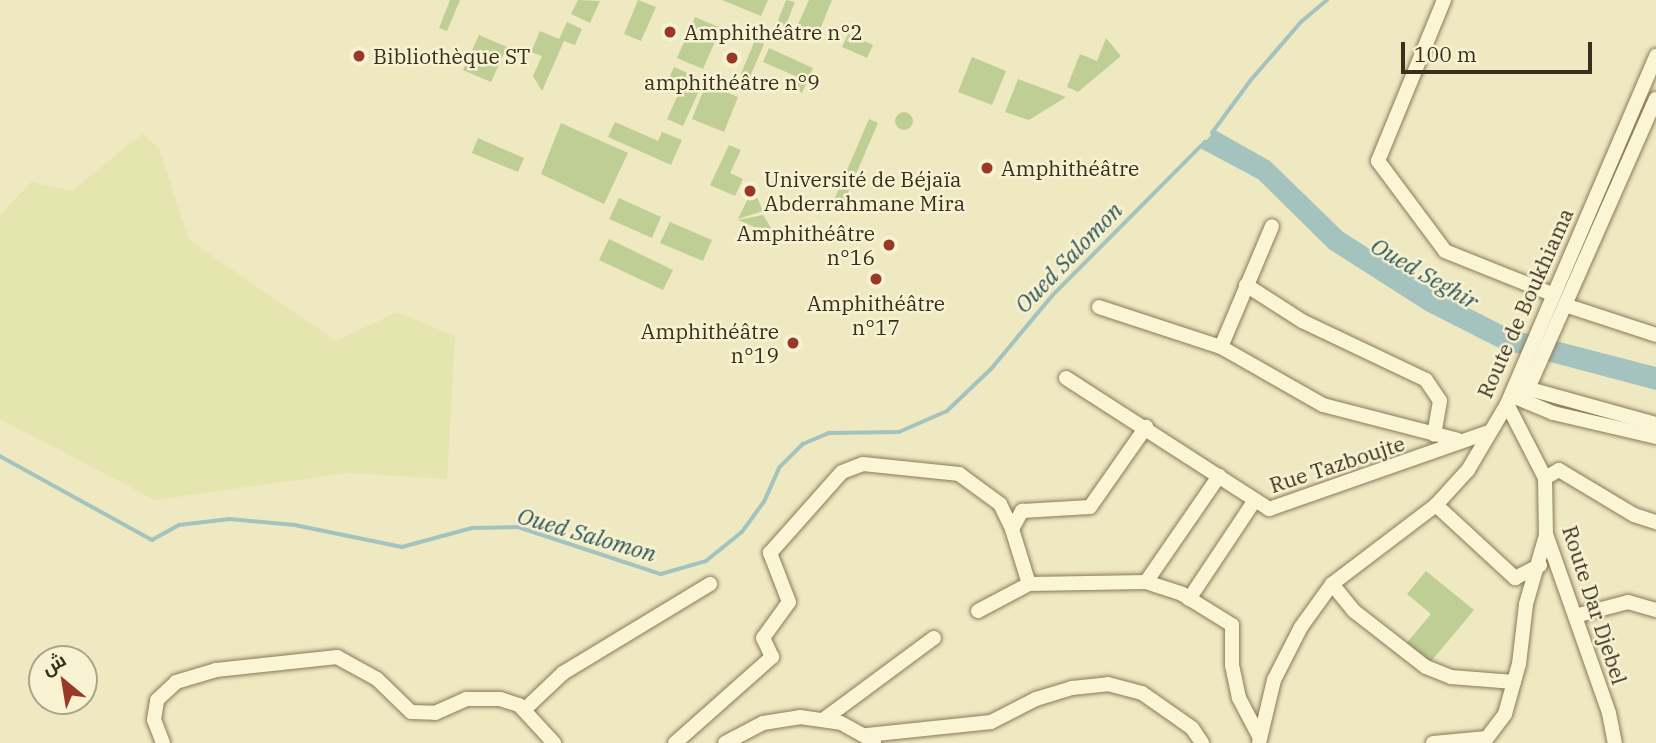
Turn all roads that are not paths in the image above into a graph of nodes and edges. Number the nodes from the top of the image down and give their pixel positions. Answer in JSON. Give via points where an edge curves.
{"nodes":[{"id":1,"x":1444,"y":0,"type":"edge"},
{"id":2,"x":1656,"y":55,"type":"edge"},
{"id":3,"x":1656,"y":99,"type":"edge"},
{"id":4,"x":1272,"y":226,"type":"dead end"},
{"id":5,"x":1246,"y":285,"type":"junction"},
{"id":6,"x":1552,"y":294,"type":"junction"},
{"id":7,"x":1099,"y":307,"type":"dead end"},
{"id":8,"x":1563,"y":309,"type":"junction"},
{"id":9,"x":1656,"y":335,"type":"edge"},
{"id":10,"x":1221,"y":347,"type":"junction"},
{"id":11,"x":1066,"y":379,"type":"dead end"},
{"id":12,"x":1519,"y":388,"type":"junction"},
{"id":13,"x":1656,"y":425,"type":"edge"},
{"id":14,"x":1146,"y":427,"type":"junction"},
{"id":15,"x":1486,"y":433,"type":"junction"},
{"id":16,"x":1434,"y":434,"type":"junction"},
{"id":17,"x":1656,"y":436,"type":"edge"},
{"id":18,"x":1458,"y":440,"type":"junction"},
{"id":19,"x":1219,"y":476,"type":"junction"},
{"id":20,"x":1545,"y":478,"type":"junction"},
{"id":21,"x":1255,"y":500,"type":"junction"},
{"id":22,"x":1000,"y":504,"type":"junction"},
{"id":23,"x":1436,"y":505,"type":"junction"},
{"id":24,"x":1022,"y":511,"type":"junction"},
{"id":25,"x":1656,"y":522,"type":"edge"},
{"id":26,"x":1012,"y":529,"type":"junction"},
{"id":27,"x":1546,"y":534,"type":"junction"},
{"id":28,"x":1540,"y":565,"type":"junction"},
{"id":29,"x":1146,"y":582,"type":"junction"},
{"id":30,"x":710,"y":584,"type":"dead end"},
{"id":31,"x":1029,"y":584,"type":"junction"},
{"id":32,"x":1332,"y":584,"type":"junction"},
{"id":33,"x":1189,"y":599,"type":"junction"},
{"id":34,"x":1656,"y":610,"type":"edge"},
{"id":35,"x":978,"y":611,"type":"dead end"},
{"id":36,"x":1575,"y":616,"type":"junction"},
{"id":37,"x":934,"y":638,"type":"dead end"},
{"id":38,"x":1514,"y":682,"type":"junction"},
{"id":39,"x":524,"y":710,"type":"junction"},
{"id":40,"x":823,"y":720,"type":"junction"},
{"id":41,"x":872,"y":739,"type":"edge"},
{"id":42,"x":1487,"y":740,"type":"edge"},
{"id":43,"x":1260,"y":741,"type":"edge"},
{"id":44,"x":160,"y":742,"type":"edge"},
{"id":45,"x":554,"y":743,"type":"edge"},
{"id":46,"x":676,"y":743,"type":"edge"},
{"id":47,"x":725,"y":743,"type":"edge"},
{"id":48,"x":1202,"y":743,"type":"edge"},
{"id":49,"x":1433,"y":743,"type":"edge"},
{"id":50,"x":1615,"y":743,"type":"edge"}],
"edges":[{"from":1,"to":6,"type":"street","via":[[1378,161],[1445,251]]},
{"from":2,"to":6,"type":"street","name":"Route de Boukhiama"},
{"from":3,"to":8,"type":"street","name":"Route de Boukhiama"},
{"from":4,"to":5,"type":"street"},
{"from":5,"to":10,"type":"street"},
{"from":5,"to":16,"type":"street","via":[[1302,321],[1426,380],[1440,401]]},
{"from":6,"to":12,"type":"street","name":"Route de Boukhiama"},
{"from":7,"to":10,"type":"street"},
{"from":8,"to":9,"type":"street"},
{"from":8,"to":12,"type":"street","name":"Route de Boukhiama"},
{"from":10,"to":16,"type":"street","via":[[1323,405]]},
{"from":11,"to":14,"type":"street","name":"Rue Tazboujte"},
{"from":12,"to":13,"type":"street"},
{"from":12,"to":15,"type":"street","name":"Route de Boukhiama"},
{"from":12,"to":17,"type":"street","via":[[1553,413]]},
{"from":12,"to":20,"type":"street","name":"Route Dar Djebel"},
{"from":14,"to":19,"type":"street","name":"Rue Tazboujte"},
{"from":14,"to":24,"type":"street","via":[[1090,507]]},
{"from":15,"to":18,"type":"street","name":"Rue Tazboujte"},
{"from":15,"to":23,"type":"street","name":"Route de Boukhiama","via":[[1468,470]]},
{"from":16,"to":18,"type":"street"},
{"from":18,"to":21,"type":"street","name":"Rue Tazboujte","via":[[1419,460],[1269,509]]},
{"from":19,"to":21,"type":"street","name":"Rue Tazboujte"},
{"from":19,"to":29,"type":"street"},
{"from":20,"to":25,"type":"street","via":[[1559,470],[1634,515]]},
{"from":20,"to":27,"type":"street","name":"Route Dar Djebel"},
{"from":21,"to":33,"type":"street"},
{"from":22,"to":24,"type":"street"},
{"from":22,"to":26,"type":"street"},
{"from":22,"to":46,"type":"street","via":[[959,474],[863,464],[842,472],[770,553],[789,602],[763,638],[772,657]]},
{"from":23,"to":28,"type":"street","via":[[1515,578]]},
{"from":23,"to":32,"type":"street","name":"Route de Boukhiama"},
{"from":24,"to":26,"type":"street"},
{"from":26,"to":31,"type":"street"},
{"from":27,"to":28,"type":"street"},
{"from":27,"to":36,"type":"street","name":"Route Dar Djebel"},
{"from":28,"to":38,"type":"street","via":[[1526,604]]},
{"from":29,"to":31,"type":"street"},
{"from":29,"to":33,"type":"street"},
{"from":30,"to":39,"type":"street","via":[[563,673]]},
{"from":31,"to":35,"type":"street"},
{"from":32,"to":38,"type":"street","via":[[1354,611],[1426,667],[1451,677]]},
{"from":32,"to":43,"type":"street","name":"Route de Boukhiama","via":[[1301,627],[1274,680]]},
{"from":33,"to":43,"type":"street","via":[[1232,625],[1232,665],[1239,698]]},
{"from":34,"to":36,"type":"street","via":[[1628,602]]},
{"from":36,"to":50,"type":"street","name":"Route Dar Djebel"},
{"from":37,"to":40,"type":"street"},
{"from":38,"to":42,"type":"street","via":[[1505,714]]},
{"from":39,"to":44,"type":"street","via":[[500,699],[467,699],[435,713],[411,712],[359,667],[337,657],[308,659],[216,670],[176,682],[157,700],[154,720]]},
{"from":39,"to":45,"type":"street"},
{"from":40,"to":41,"type":"street"},
{"from":40,"to":47,"type":"street","via":[[800,717],[764,723]]},
{"from":41,"to":48,"type":"street","via":[[990,722],[1036,699],[1108,684],[1142,693],[1192,727]]},
{"from":42,"to":49,"type":"street"}]}
